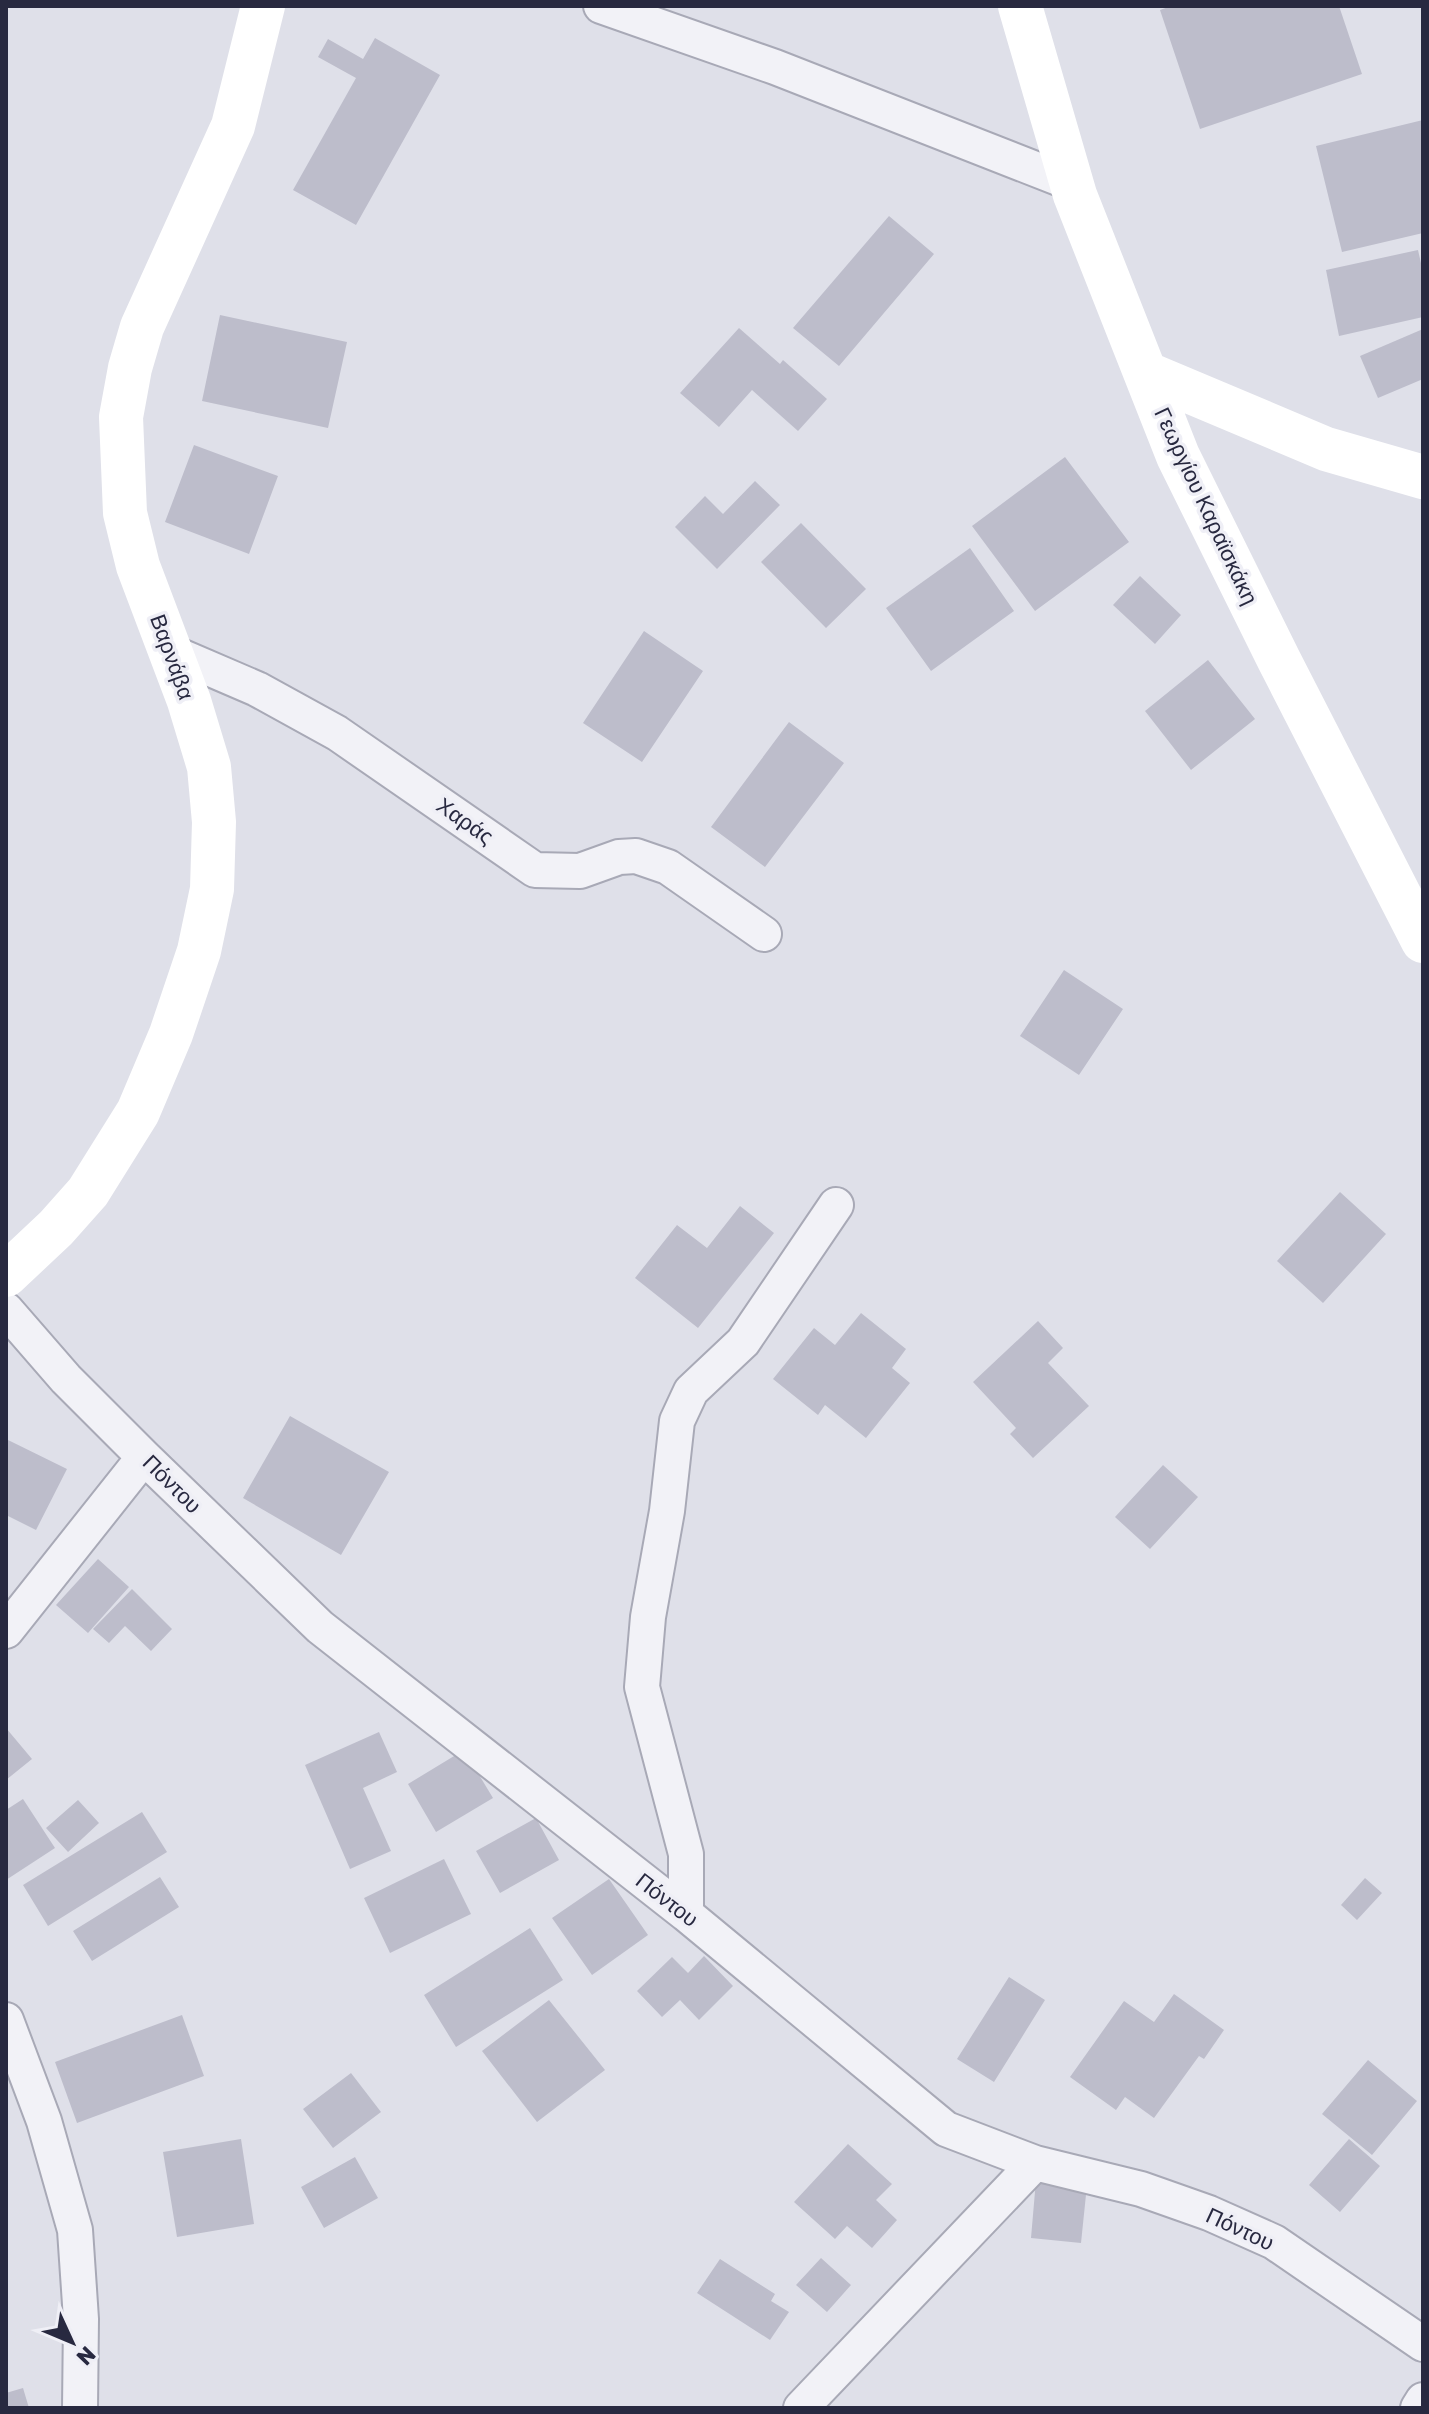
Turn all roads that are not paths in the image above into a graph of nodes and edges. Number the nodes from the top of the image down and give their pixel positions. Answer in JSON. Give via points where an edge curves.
{"nodes":[{"id":1,"x":263,"y":6,"type":"edge"},
{"id":2,"x":601,"y":6,"type":"edge"},
{"id":3,"x":1020,"y":6,"type":"edge"},
{"id":4,"x":1071,"y":183,"type":"junction"},
{"id":5,"x":1148,"y":374,"type":"junction"},
{"id":6,"x":1423,"y":477,"type":"edge"},
{"id":7,"x":171,"y":652,"type":"junction"},
{"id":8,"x":764,"y":934,"type":"dead end"},
{"id":9,"x":1423,"y":941,"type":"edge"},
{"id":10,"x":836,"y":1205,"type":"dead end"},
{"id":11,"x":6,"y":1275,"type":"edge"},
{"id":12,"x":6,"y":1310,"type":"edge"},
{"id":13,"x":144,"y":1457,"type":"junction"},
{"id":14,"x":6,"y":1631,"type":"edge"},
{"id":15,"x":686,"y":1914,"type":"junction"},
{"id":16,"x":6,"y":2020,"type":"edge"},
{"id":17,"x":1035,"y":2163,"type":"junction"},
{"id":18,"x":1423,"y":2344,"type":"edge"},
{"id":19,"x":1423,"y":2400,"type":"edge"},
{"id":20,"x":80,"y":2408,"type":"edge"},
{"id":21,"x":801,"y":2408,"type":"edge"},
{"id":22,"x":1418,"y":2408,"type":"edge"}],
"edges":[{"from":1,"to":7,"type":"street","name":"Βαρνάβα","via":[[233,126],[142,327],[121,417],[125,513],[138,566]]},
{"from":2,"to":4,"type":"street","via":[[775,67]]},
{"from":3,"to":4,"type":"street","name":"Γεωργίου Καραϊσκάκη"},
{"from":4,"to":5,"type":"street","name":"Γεωργίου Καραϊσκάκη"},
{"from":5,"to":6,"type":"street","via":[[1326,449]]},
{"from":5,"to":9,"type":"street","name":"Γεωργίου Καραϊσκάκη","via":[[1178,456]]},
{"from":7,"to":8,"type":"street","name":"Χαράς","via":[[257,689],[337,733],[535,870],[580,871],[636,856],[668,867]]},
{"from":7,"to":11,"type":"street","name":"Βαρνάβα","via":[[209,767],[212,889],[199,951],[138,1112],[88,1192]]},
{"from":10,"to":15,"type":"street","via":[[743,1342],[691,1391],[677,1421],[642,1687],[686,1854]]},
{"from":12,"to":13,"type":"street","name":"Πόντου"},
{"from":13,"to":14,"type":"street"},
{"from":13,"to":15,"type":"street","name":"Πόντου","via":[[320,1627]]},
{"from":15,"to":17,"type":"street","name":"Πόντου","via":[[946,2129]]},
{"from":16,"to":20,"type":"street","via":[[44,2121],[75,2230]]},
{"from":17,"to":18,"type":"street","name":"Πόντου","via":[[1141,2189],[1274,2242]]},
{"from":17,"to":21,"type":"street"},
{"from":19,"to":22,"type":"street"}]}
